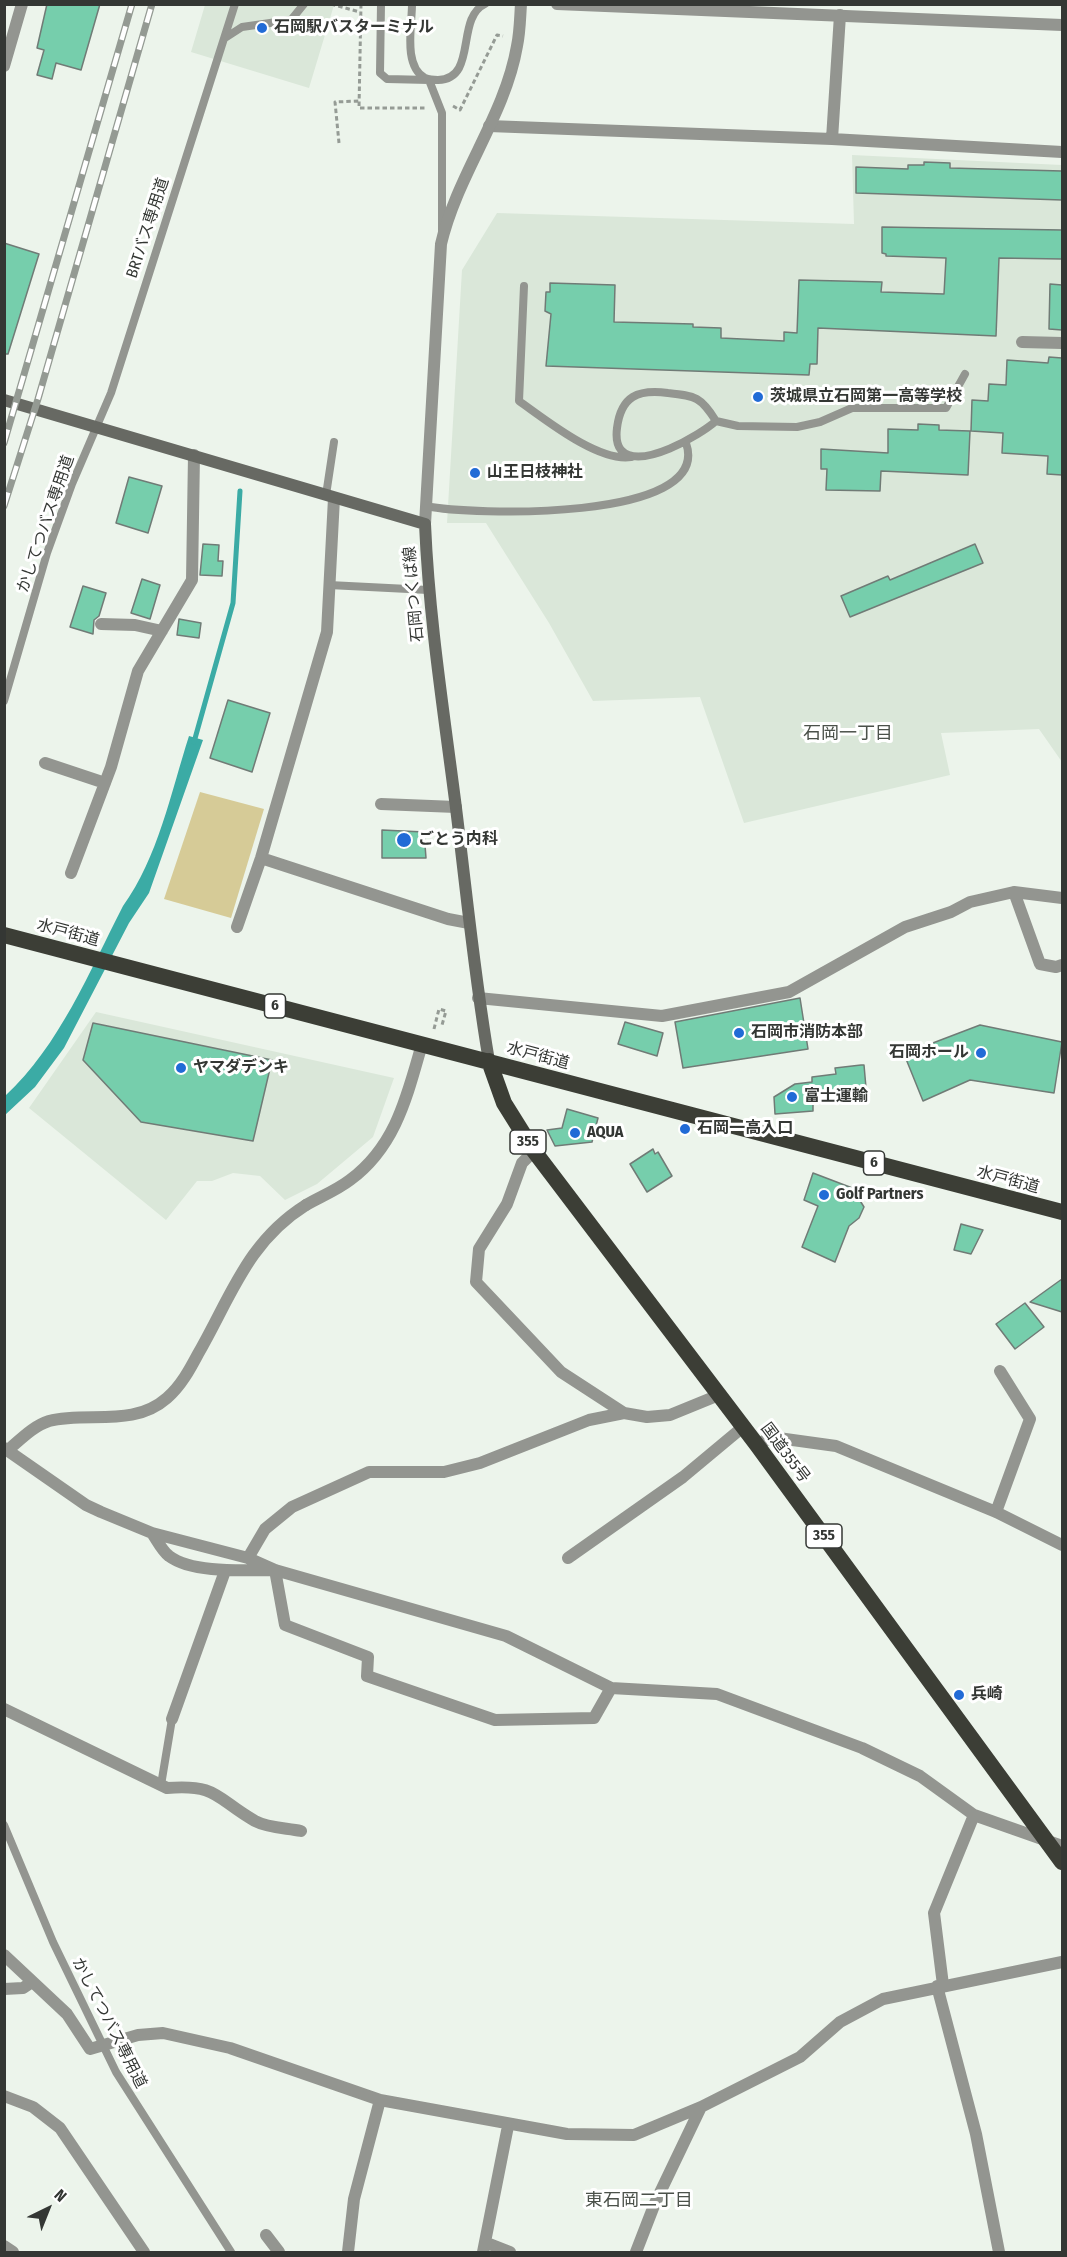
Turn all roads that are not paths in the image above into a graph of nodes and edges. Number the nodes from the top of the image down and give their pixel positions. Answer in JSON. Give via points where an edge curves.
{"nodes":[{"id":1,"x":22,"y":4,"type":"edge"},
{"id":2,"x":234,"y":4,"type":"edge"},
{"id":3,"x":304,"y":4,"type":"edge"},
{"id":4,"x":381,"y":4,"type":"edge"},
{"id":5,"x":412,"y":4,"type":"edge"},
{"id":6,"x":485,"y":4,"type":"edge"},
{"id":7,"x":521,"y":4,"type":"edge"},
{"id":8,"x":557,"y":4,"type":"edge"},
{"id":9,"x":840,"y":15,"type":"junction"},
{"id":10,"x":1062,"y":25,"type":"edge"},
{"id":11,"x":224,"y":38,"type":"junction"},
{"id":12,"x":4,"y":66,"type":"edge"},
{"id":13,"x":429,"y":80,"type":"junction"},
{"id":14,"x":489,"y":126,"type":"junction"},
{"id":15,"x":832,"y":139,"type":"junction"},
{"id":16,"x":1062,"y":152,"type":"edge"},
{"id":17,"x":442,"y":238,"type":"junction"},
{"id":18,"x":524,"y":286,"type":"dead end"},
{"id":19,"x":1022,"y":342,"type":"dead end"},
{"id":20,"x":1062,"y":343,"type":"edge"},
{"id":21,"x":965,"y":374,"type":"dead end"},
{"id":22,"x":4,"y":400,"type":"edge"},
{"id":23,"x":716,"y":421,"type":"junction"},
{"id":24,"x":97,"y":426,"type":"junction"},
{"id":25,"x":334,"y":442,"type":"dead end"},
{"id":26,"x":686,"y":443,"type":"junction"},
{"id":27,"x":194,"y":455,"type":"junction"},
{"id":28,"x":631,"y":457,"type":"junction"},
{"id":29,"x":330,"y":496,"type":"junction"},
{"id":30,"x":426,"y":506,"type":"junction"},
{"id":31,"x":425,"y":524,"type":"junction"},
{"id":32,"x":329,"y":585,"type":"junction"},
{"id":33,"x":428,"y":590,"type":"junction"},
{"id":34,"x":101,"y":624,"type":"dead end"},
{"id":35,"x":162,"y":631,"type":"junction"},
{"id":36,"x":4,"y":701,"type":"edge"},
{"id":37,"x":45,"y":764,"type":"dead end"},
{"id":38,"x":105,"y":783,"type":"junction"},
{"id":39,"x":381,"y":804,"type":"dead end"},
{"id":40,"x":456,"y":807,"type":"junction"},
{"id":41,"x":261,"y":858,"type":"junction"},
{"id":42,"x":71,"y":873,"type":"dead end"},
{"id":43,"x":1014,"y":892,"type":"junction"},
{"id":44,"x":1062,"y":898,"type":"edge"},
{"id":45,"x":469,"y":923,"type":"junction"},
{"id":46,"x":237,"y":927,"type":"dead end"},
{"id":47,"x":4,"y":935,"type":"edge"},
{"id":48,"x":1062,"y":965,"type":"edge"},
{"id":49,"x":478,"y":998,"type":"junction"},
{"id":50,"x":422,"y":1044,"type":"junction"},
{"id":51,"x":489,"y":1061,"type":"junction"},
{"id":52,"x":534,"y":1151,"type":"junction"},
{"id":53,"x":1062,"y":1212,"type":"edge"},
{"id":54,"x":1000,"y":1371,"type":"dead end"},
{"id":55,"x":719,"y":1395,"type":"junction"},
{"id":56,"x":624,"y":1413,"type":"junction"},
{"id":57,"x":743,"y":1427,"type":"junction"},
{"id":58,"x":757,"y":1445,"type":"junction"},
{"id":59,"x":6,"y":1449,"type":"edge"},
{"id":60,"x":996,"y":1512,"type":"junction"},
{"id":61,"x":152,"y":1533,"type":"junction"},
{"id":62,"x":1062,"y":1545,"type":"edge"},
{"id":63,"x":248,"y":1558,"type":"junction"},
{"id":64,"x":568,"y":1558,"type":"dead end"},
{"id":65,"x":225,"y":1570,"type":"junction"},
{"id":66,"x":275,"y":1570,"type":"junction"},
{"id":67,"x":611,"y":1688,"type":"junction"},
{"id":68,"x":4,"y":1709,"type":"edge"},
{"id":69,"x":172,"y":1719,"type":"joint"},
{"id":70,"x":161,"y":1785,"type":"junction"},
{"id":71,"x":974,"y":1815,"type":"junction"},
{"id":72,"x":4,"y":1825,"type":"edge"},
{"id":73,"x":301,"y":1831,"type":"dead end"},
{"id":74,"x":1044,"y":1838,"type":"junction"},
{"id":75,"x":1062,"y":1846,"type":"edge"},
{"id":76,"x":1062,"y":1862,"type":"edge"},
{"id":77,"x":4,"y":1955,"type":"edge"},
{"id":78,"x":1062,"y":1962,"type":"edge"},
{"id":79,"x":32,"y":1982,"type":"junction"},
{"id":80,"x":940,"y":1985,"type":"junction"},
{"id":81,"x":4,"y":1989,"type":"edge"},
{"id":82,"x":104,"y":2046,"type":"junction"},
{"id":83,"x":4,"y":2096,"type":"edge"},
{"id":84,"x":380,"y":2100,"type":"junction"},
{"id":85,"x":701,"y":2106,"type":"junction"},
{"id":86,"x":508,"y":2126,"type":"junction"},
{"id":87,"x":266,"y":2235,"type":"dead end"},
{"id":88,"x":4,"y":2246,"type":"edge"},
{"id":89,"x":485,"y":2248,"type":"edge"},
{"id":90,"x":13,"y":2253,"type":"edge"},
{"id":91,"x":144,"y":2253,"type":"edge"},
{"id":92,"x":231,"y":2253,"type":"edge"},
{"id":93,"x":279,"y":2253,"type":"edge"},
{"id":94,"x":348,"y":2253,"type":"edge"},
{"id":95,"x":510,"y":2253,"type":"edge"},
{"id":96,"x":636,"y":2253,"type":"edge"},
{"id":97,"x":999,"y":2253,"type":"edge"}],
"edges":[{"from":1,"to":12,"type":"street"},
{"from":2,"to":11,"type":"lane","name":"BRTバス専用道"},
{"from":3,"to":11,"type":"lane","via":[[291,20],[242,27]]},
{"from":4,"to":13,"type":"lane","via":[[380,73],[387,79]]},
{"from":5,"to":13,"type":"lane","via":[[412,63],[418,74]]},
{"from":6,"to":13,"type":"lane","via":[[470,19],[459,69],[445,80]]},
{"from":7,"to":14,"type":"street","via":[[517,46]]},
{"from":8,"to":9,"type":"street"},
{"from":9,"to":10,"type":"street"},
{"from":9,"to":15,"type":"street"},
{"from":11,"to":24,"type":"lane","name":"BRTバス専用道","via":[[111,393]]},
{"from":13,"to":17,"type":"lane","via":[[442,113]]},
{"from":14,"to":15,"type":"street"},
{"from":14,"to":17,"type":"street"},
{"from":15,"to":16,"type":"street"},
{"from":17,"to":30,"type":"street"},
{"from":18,"to":28,"type":"lane","via":[[519,401],[608,455]]},
{"from":19,"to":20,"type":"street"},
{"from":21,"to":23,"type":"lane","via":[[946,408],[852,408],[797,427],[738,426]]},
{"from":22,"to":24,"type":"main road","name":"石岡つくば線"},
{"from":23,"to":26,"type":"lane"},
{"from":23,"to":28,"type":"lane","via":[[695,396],[639,393],[628,399],[619,414],[616,437],[621,450]]},
{"from":24,"to":27,"type":"main road","name":"石岡つくば線"},
{"from":24,"to":36,"type":"lane","name":"かしてつバス専用道","via":[[47,553]]},
{"from":25,"to":29,"type":"lane"},
{"from":26,"to":28,"type":"lane"},
{"from":26,"to":30,"type":"lane","via":[[688,450],[680,477],[625,503],[596,508],[470,511]]},
{"from":27,"to":29,"type":"main road","name":"石岡つくば線"},
{"from":27,"to":35,"type":"street","via":[[192,580]]},
{"from":29,"to":31,"type":"main road","name":"石岡つくば線"},
{"from":29,"to":32,"type":"street"},
{"from":30,"to":31,"type":"street"},
{"from":31,"to":33,"type":"main road","name":"石岡つくば線"},
{"from":32,"to":33,"type":"lane"},
{"from":32,"to":41,"type":"street","via":[[327,632]]},
{"from":33,"to":40,"type":"main road","name":"石岡つくば線"},
{"from":34,"to":35,"type":"street"},
{"from":35,"to":38,"type":"street","via":[[138,671]]},
{"from":37,"to":38,"type":"street"},
{"from":38,"to":42,"type":"street"},
{"from":39,"to":40,"type":"street"},
{"from":40,"to":45,"type":"main road","name":"石岡つくば線"},
{"from":41,"to":45,"type":"street","via":[[448,920]]},
{"from":41,"to":46,"type":"street"},
{"from":43,"to":44,"type":"street"},
{"from":43,"to":48,"type":"street","via":[[1040,964]]},
{"from":43,"to":49,"type":"street","via":[[970,902],[906,927],[789,992],[662,1016]]},
{"from":45,"to":49,"type":"main road","name":"石岡つくば線"},
{"from":47,"to":50,"type":"highway","name":"水戸街道","number":"6"},
{"from":49,"to":51,"type":"main road","name":"石岡つくば線"},
{"from":50,"to":51,"type":"highway","name":"水戸街道","number":"6"},
{"from":50,"to":59,"type":"street","via":[[402,1112],[387,1141],[350,1180],[285,1218],[252,1256],[231,1287],[188,1371],[168,1397],[147,1411],[131,1415],[48,1422]]},
{"from":51,"to":52,"type":"highway","name":"国道355号","number":"355","via":[[504,1103]]},
{"from":51,"to":53,"type":"highway","name":"水戸街道","number":"6"},
{"from":52,"to":55,"type":"highway","name":"国道355号","number":"355"},
{"from":52,"to":56,"type":"street","via":[[522,1163],[507,1204],[479,1249],[476,1282],[561,1372]]},
{"from":54,"to":60,"type":"street","via":[[1030,1419]]},
{"from":55,"to":56,"type":"street","via":[[670,1414],[647,1418]]},
{"from":55,"to":57,"type":"highway","name":"国道355号","number":"355"},
{"from":56,"to":63,"type":"street","via":[[589,1420],[444,1472],[406,1470],[358,1476],[292,1507],[265,1529]]},
{"from":57,"to":58,"type":"highway","name":"国道355号","number":"355"},
{"from":57,"to":64,"type":"street","via":[[683,1477]]},
{"from":58,"to":60,"type":"street","via":[[771,1437],[836,1446]]},
{"from":58,"to":74,"type":"highway","name":"国道355号","number":"355"},
{"from":59,"to":61,"type":"street","via":[[86,1505]]},
{"from":60,"to":62,"type":"street"},
{"from":61,"to":63,"type":"street"},
{"from":61,"to":65,"type":"street","via":[[167,1555],[181,1562]]},
{"from":63,"to":66,"type":"street"},
{"from":65,"to":66,"type":"street"},
{"from":65,"to":69,"type":"street"},
{"from":66,"to":67,"type":"street","via":[[506,1636]]},
{"from":66,"to":67,"type":"street","via":[[285,1625],[368,1657],[367,1676],[377,1680],[495,1720],[594,1718]]},
{"from":67,"to":71,"type":"street","via":[[717,1694],[862,1748],[920,1776]]},
{"from":68,"to":70,"type":"street"},
{"from":69,"to":70,"type":"lane"},
{"from":70,"to":73,"type":"street","via":[[208,1789],[258,1822]]},
{"from":71,"to":74,"type":"street"},
{"from":71,"to":80,"type":"street","via":[[934,1913]]},
{"from":72,"to":82,"type":"lane","name":"かしてつバス専用道","via":[[53,1942]]},
{"from":74,"to":75,"type":"street"},
{"from":74,"to":76,"type":"highway","name":"国道355号","number":"355"},
{"from":77,"to":79,"type":"street"},
{"from":78,"to":80,"type":"street","via":[[1031,1971]]},
{"from":79,"to":81,"type":"street","via":[[23,1988]]},
{"from":79,"to":82,"type":"street","via":[[67,2014],[90,2049]]},
{"from":80,"to":85,"type":"street","via":[[883,1999],[840,2022],[800,2057]]},
{"from":80,"to":97,"type":"street","via":[[976,2134]]},
{"from":82,"to":84,"type":"street","via":[[138,2035],[188,2037]]},
{"from":82,"to":92,"type":"lane","name":"かしてつバス専用道","via":[[116,2072]]},
{"from":83,"to":91,"type":"street","via":[[33,2107],[60,2127]]},
{"from":84,"to":86,"type":"street"},
{"from":84,"to":94,"type":"street","via":[[354,2199]]},
{"from":85,"to":86,"type":"street","via":[[634,2135],[567,2134]]},
{"from":85,"to":96,"type":"street"},
{"from":86,"to":89,"type":"street"},
{"from":87,"to":93,"type":"street"},
{"from":88,"to":90,"type":"street"},
{"from":89,"to":95,"type":"street"}]}
